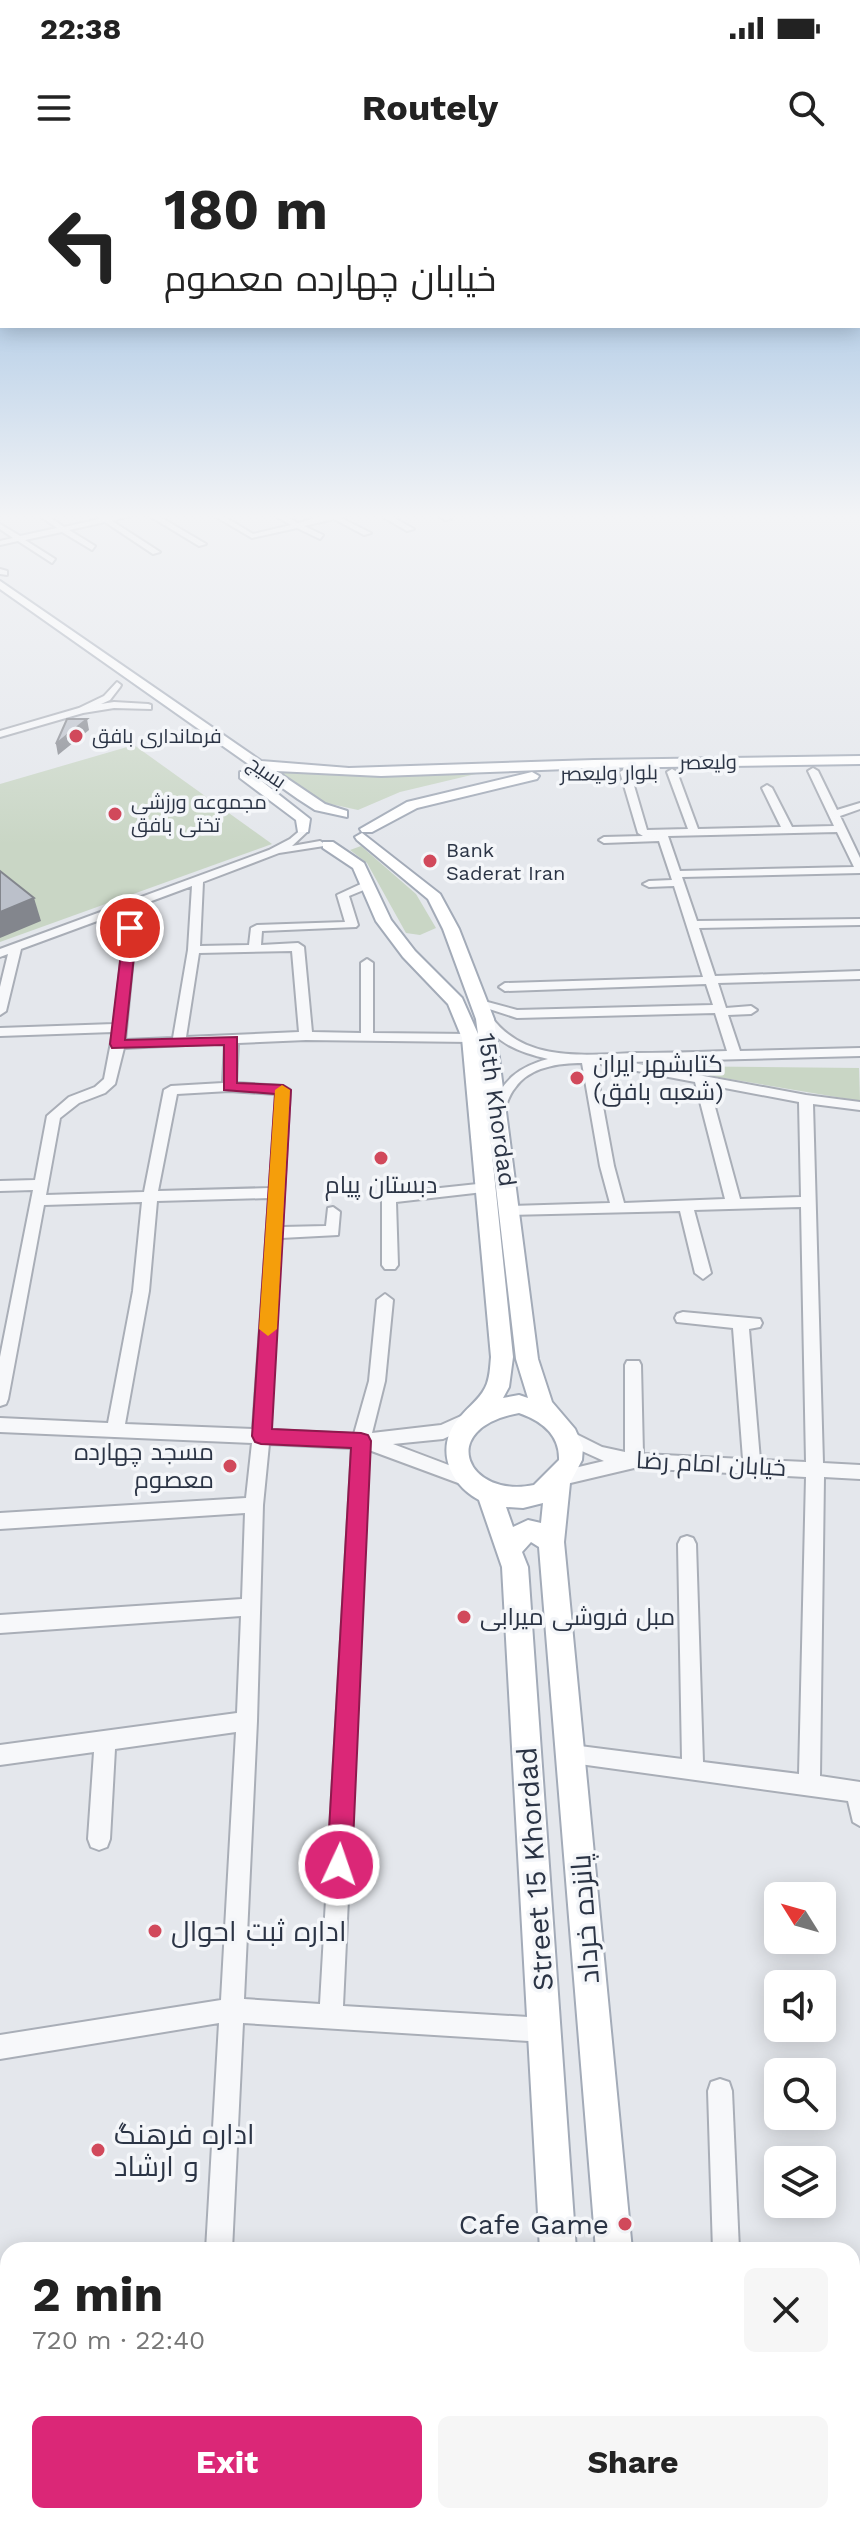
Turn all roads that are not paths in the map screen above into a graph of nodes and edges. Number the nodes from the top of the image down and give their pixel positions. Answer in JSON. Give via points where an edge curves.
{"nodes":[{"id":1,"x":64,"y":624,"type":"edge"},
{"id":2,"x":112,"y":681,"type":"joint"},
{"id":3,"x":82,"y":710,"type":"junction"},
{"id":4,"x":152,"y":710,"type":"joint"},
{"id":5,"x":193,"y":722,"type":"junction"},
{"id":6,"x":176,"y":727,"type":"dead end"},
{"id":7,"x":0,"y":734,"type":"edge"},
{"id":8,"x":219,"y":739,"type":"junction"},
{"id":9,"x":202,"y":744,"type":"dead end"},
{"id":10,"x":860,"y":760,"type":"edge"},
{"id":11,"x":256,"y":764,"type":"junction"},
{"id":12,"x":556,"y":765,"type":"junction"},
{"id":13,"x":238,"y":770,"type":"dead end"},
{"id":14,"x":813,"y":771,"type":"junction"},
{"id":15,"x":625,"y":772,"type":"junction"},
{"id":16,"x":672,"y":772,"type":"junction"},
{"id":17,"x":860,"y":772,"type":"edge"},
{"id":18,"x":767,"y":788,"type":"dead end"},
{"id":19,"x":860,"y":806,"type":"edge"},
{"id":20,"x":345,"y":814,"type":"junction"},
{"id":21,"x":835,"y":814,"type":"junction"},
{"id":22,"x":842,"y":829,"type":"junction"},
{"id":23,"x":303,"y":830,"type":"junction"},
{"id":24,"x":788,"y":830,"type":"junction"},
{"id":25,"x":694,"y":832,"type":"junction"},
{"id":26,"x":365,"y":833,"type":"junction"},
{"id":27,"x":663,"y":836,"type":"junction"},
{"id":28,"x":604,"y":840,"type":"dead end"},
{"id":29,"x":324,"y":845,"type":"junction"},
{"id":30,"x":273,"y":852,"type":"junction"},
{"id":31,"x":860,"y":870,"type":"edge"},
{"id":32,"x":677,"y":878,"type":"junction"},
{"id":33,"x":198,"y":880,"type":"junction"},
{"id":34,"x":649,"y":884,"type":"dead end"},
{"id":35,"x":367,"y":885,"type":"junction"},
{"id":36,"x":133,"y":904,"type":"junction"},
{"id":37,"x":860,"y":922,"type":"edge"},
{"id":38,"x":693,"y":925,"type":"junction"},
{"id":39,"x":16,"y":947,"type":"junction"},
{"id":40,"x":255,"y":947,"type":"junction"},
{"id":41,"x":194,"y":950,"type":"junction"},
{"id":42,"x":0,"y":953,"type":"edge"},
{"id":43,"x":367,"y":963,"type":"dead end"},
{"id":44,"x":860,"y":975,"type":"edge"},
{"id":45,"x":711,"y":980,"type":"junction"},
{"id":46,"x":505,"y":987,"type":"dead end"},
{"id":47,"x":480,"y":1005,"type":"junction"},
{"id":48,"x":720,"y":1010,"type":"junction"},
{"id":49,"x":751,"y":1010,"type":"dead end"},
{"id":50,"x":0,"y":1011,"type":"edge"},
{"id":51,"x":119,"y":1028,"type":"junction"},
{"id":52,"x":0,"y":1032,"type":"edge"},
{"id":53,"x":306,"y":1036,"type":"junction"},
{"id":54,"x":367,"y":1036,"type":"junction"},
{"id":55,"x":471,"y":1038,"type":"junction"},
{"id":56,"x":232,"y":1040,"type":"junction"},
{"id":57,"x":179,"y":1042,"type":"junction"},
{"id":58,"x":118,"y":1044,"type":"junction"},
{"id":59,"x":860,"y":1052,"type":"edge"},
{"id":60,"x":735,"y":1055,"type":"junction"},
{"id":61,"x":588,"y":1058,"type":"junction"},
{"id":62,"x":566,"y":1059,"type":"junction"},
{"id":63,"x":701,"y":1079,"type":"junction"},
{"id":64,"x":229,"y":1087,"type":"junction"},
{"id":65,"x":806,"y":1099,"type":"junction"},
{"id":66,"x":860,"y":1106,"type":"edge"},
{"id":67,"x":498,"y":1109,"type":"junction"},
{"id":68,"x":0,"y":1186,"type":"edge"},
{"id":69,"x":487,"y":1188,"type":"junction"},
{"id":70,"x":39,"y":1192,"type":"junction"},
{"id":71,"x":277,"y":1193,"type":"junction"},
{"id":72,"x":150,"y":1196,"type":"junction"},
{"id":73,"x":807,"y":1202,"type":"junction"},
{"id":74,"x":734,"y":1205,"type":"junction"},
{"id":75,"x":686,"y":1206,"type":"junction"},
{"id":76,"x":618,"y":1207,"type":"junction"},
{"id":77,"x":511,"y":1211,"type":"junction"},
{"id":78,"x":333,"y":1212,"type":"dead end"},
{"id":79,"x":274,"y":1233,"type":"junction"},
{"id":80,"x":390,"y":1265,"type":"dead end"},
{"id":81,"x":703,"y":1273,"type":"dead end"},
{"id":82,"x":385,"y":1300,"type":"dead end"},
{"id":83,"x":683,"y":1318,"type":"dead end"},
{"id":84,"x":633,"y":1365,"type":"dead end"},
{"id":85,"x":0,"y":1399,"type":"edge"},
{"id":86,"x":476,"y":1415,"type":"junction"},
{"id":87,"x":0,"y":1425,"type":"edge"},
{"id":88,"x":561,"y":1427,"type":"junction"},
{"id":89,"x":116,"y":1428,"type":"junction"},
{"id":90,"x":261,"y":1436,"type":"junction"},
{"id":91,"x":361,"y":1441,"type":"junction"},
{"id":92,"x":634,"y":1461,"type":"junction"},
{"id":93,"x":752,"y":1466,"type":"junction"},
{"id":94,"x":815,"y":1471,"type":"junction"},
{"id":95,"x":860,"y":1472,"type":"edge"},
{"id":96,"x":560,"y":1480,"type":"junction"},
{"id":97,"x":479,"y":1486,"type":"junction"},
{"id":98,"x":254,"y":1505,"type":"junction"},
{"id":99,"x":0,"y":1521,"type":"edge"},
{"id":100,"x":551,"y":1542,"type":"junction"},
{"id":101,"x":687,"y":1544,"type":"dead end"},
{"id":102,"x":510,"y":1551,"type":"junction"},
{"id":103,"x":249,"y":1607,"type":"junction"},
{"id":104,"x":0,"y":1624,"type":"edge"},
{"id":105,"x":247,"y":1721,"type":"junction"},
{"id":106,"x":105,"y":1740,"type":"junction"},
{"id":107,"x":0,"y":1755,"type":"edge"},
{"id":108,"x":572,"y":1755,"type":"junction"},
{"id":109,"x":693,"y":1768,"type":"junction"},
{"id":110,"x":809,"y":1787,"type":"junction"},
{"id":111,"x":858,"y":1792,"type":"edge"},
{"id":112,"x":860,"y":1815,"type":"edge"},
{"id":113,"x":99,"y":1839,"type":"dead end"},
{"id":114,"x":229,"y":2010,"type":"junction"},
{"id":115,"x":331,"y":2017,"type":"junction"},
{"id":116,"x":545,"y":2030,"type":"junction"},
{"id":117,"x":0,"y":2047,"type":"edge"},
{"id":118,"x":720,"y":2091,"type":"dead end"},
{"id":119,"x":219,"y":2242,"type":"edge"},
{"id":120,"x":558,"y":2242,"type":"edge"},
{"id":121,"x":613,"y":2242,"type":"edge"},
{"id":122,"x":726,"y":2242,"type":"edge"}],
"edges":[{"from":1,"to":5,"type":"main road","name":"بسیج"},
{"from":2,"to":3,"type":"street","via":[[107,698]]},
{"from":2,"to":4,"type":"main road"},
{"from":3,"to":4,"type":"street","via":[[114,705]]},
{"from":3,"to":7,"type":"street"},
{"from":5,"to":6,"type":"main road"},
{"from":5,"to":8,"type":"main road","name":"بسیج"},
{"from":8,"to":9,"type":"main road"},
{"from":8,"to":11,"type":"main road","name":"بسیج"},
{"from":10,"to":12,"type":"main road","name":"ولیعصر"},
{"from":11,"to":12,"type":"main road","name":"ولیعصر","via":[[362,773]]},
{"from":11,"to":20,"type":"main road","name":"بسیج","via":[[320,807]]},
{"from":12,"to":20,"type":"main road","name":"ولیعصر","via":[[359,815]]},
{"from":13,"to":23,"type":"main road","name":"بسیج","via":[[296,812]]},
{"from":14,"to":16,"type":"main road","name":"بلوار ولیعصر"},
{"from":14,"to":17,"type":"main road","name":"بلوار ولیعصر"},
{"from":14,"to":21,"type":"street"},
{"from":15,"to":16,"type":"main road","name":"بلوار ولیعصر"},
{"from":15,"to":26,"type":"main road","name":"بلوار ولیعصر","via":[[536,775],[482,786],[412,805]]},
{"from":15,"to":27,"type":"street","via":[[643,833]]},
{"from":16,"to":25,"type":"street"},
{"from":18,"to":24,"type":"street"},
{"from":19,"to":21,"type":"street"},
{"from":20,"to":23,"type":"main road","name":"ولیعصر","via":[[316,817]]},
{"from":20,"to":26,"type":"main road","name":"بسیج","via":[[362,820]]},
{"from":21,"to":22,"type":"street"},
{"from":22,"to":24,"type":"street"},
{"from":22,"to":31,"type":"street"},
{"from":23,"to":29,"type":"main road","name":"بسیج","via":[[308,839]]},
{"from":23,"to":30,"type":"street"},
{"from":24,"to":25,"type":"street"},
{"from":25,"to":27,"type":"street"},
{"from":26,"to":29,"type":"main road","name":"بلوار ولیعصر","via":[[348,844]]},
{"from":26,"to":47,"type":"main road","name":"15th Khordad","via":[[435,897]]},
{"from":27,"to":28,"type":"street"},
{"from":27,"to":32,"type":"street"},
{"from":29,"to":30,"type":"street"},
{"from":29,"to":35,"type":"main road","name":"15th Khordad","via":[[359,866]]},
{"from":30,"to":33,"type":"street"},
{"from":31,"to":32,"type":"street"},
{"from":32,"to":34,"type":"street"},
{"from":32,"to":38,"type":"street"},
{"from":33,"to":36,"type":"street"},
{"from":33,"to":41,"type":"street"},
{"from":35,"to":40,"type":"street","via":[[343,895],[352,925],[257,928]]},
{"from":35,"to":55,"type":"main road","name":"15th Khordad","via":[[396,939],[456,1002]]},
{"from":36,"to":39,"type":"street"},
{"from":36,"to":51,"type":"street"},
{"from":37,"to":38,"type":"street"},
{"from":38,"to":45,"type":"street"},
{"from":39,"to":42,"type":"street"},
{"from":39,"to":50,"type":"street"},
{"from":40,"to":41,"type":"street"},
{"from":40,"to":53,"type":"street","via":[[298,947]]},
{"from":41,"to":57,"type":"street"},
{"from":43,"to":54,"type":"street"},
{"from":44,"to":45,"type":"street"},
{"from":45,"to":46,"type":"street"},
{"from":45,"to":48,"type":"street"},
{"from":47,"to":48,"type":"street","via":[[517,1014]]},
{"from":47,"to":62,"type":"street","via":[[494,1031],[511,1044]]},
{"from":47,"to":67,"type":"main road","name":"15th Khordad"},
{"from":48,"to":49,"type":"street"},
{"from":48,"to":60,"type":"street"},
{"from":51,"to":52,"type":"street"},
{"from":51,"to":58,"type":"street"},
{"from":53,"to":54,"type":"street"},
{"from":53,"to":56,"type":"street"},
{"from":54,"to":55,"type":"street"},
{"from":55,"to":69,"type":"main road","name":"15th Khordad"},
{"from":56,"to":57,"type":"street"},
{"from":56,"to":64,"type":"street"},
{"from":57,"to":58,"type":"street"},
{"from":58,"to":70,"type":"street","via":[[110,1081],[54,1116]]},
{"from":59,"to":60,"type":"street"},
{"from":60,"to":61,"type":"street"},
{"from":61,"to":62,"type":"street"},
{"from":61,"to":63,"type":"street"},
{"from":61,"to":76,"type":"street"},
{"from":62,"to":67,"type":"street","via":[[522,1072],[505,1087]]},
{"from":63,"to":65,"type":"street"},
{"from":63,"to":74,"type":"street"},
{"from":64,"to":71,"type":"street","via":[[283,1090]]},
{"from":64,"to":72,"type":"street","via":[[171,1090]]},
{"from":65,"to":66,"type":"street"},
{"from":65,"to":73,"type":"street"},
{"from":67,"to":77,"type":"main road","name":"15th Khordad"},
{"from":68,"to":70,"type":"street"},
{"from":69,"to":80,"type":"street","via":[[389,1198]]},
{"from":69,"to":86,"type":"main road","name":"15th Khordad","via":[[502,1375]]},
{"from":70,"to":72,"type":"street"},
{"from":70,"to":85,"type":"street"},
{"from":71,"to":72,"type":"street"},
{"from":71,"to":79,"type":"street"},
{"from":72,"to":89,"type":"street","via":[[141,1291]]},
{"from":73,"to":74,"type":"street"},
{"from":73,"to":94,"type":"street"},
{"from":74,"to":75,"type":"street"},
{"from":75,"to":76,"type":"street"},
{"from":75,"to":81,"type":"street"},
{"from":76,"to":77,"type":"street"},
{"from":77,"to":88,"type":"main road","name":"15th Khordad","via":[[527,1359],[542,1407]]},
{"from":78,"to":79,"type":"street","via":[[333,1231]]},
{"from":79,"to":90,"type":"street"},
{"from":82,"to":91,"type":"street","via":[[377,1381]]},
{"from":83,"to":93,"type":"street","via":[[747,1323]]},
{"from":84,"to":92,"type":"street"},
{"from":86,"to":88,"type":"main road","via":[[519,1404],[537,1409]]},
{"from":86,"to":91,"type":"street","via":[[443,1432]]},
{"from":86,"to":97,"type":"main road","via":[[457,1442],[456,1455]]},
{"from":87,"to":89,"type":"street"},
{"from":88,"to":92,"type":"street","name":"خیابان امام رضا","via":[[598,1453]]},
{"from":88,"to":96,"type":"main road","via":[[571,1451]]},
{"from":89,"to":90,"type":"street"},
{"from":90,"to":91,"type":"street"},
{"from":90,"to":98,"type":"street"},
{"from":91,"to":97,"type":"street","via":[[415,1457]]},
{"from":91,"to":115,"type":"street"},
{"from":92,"to":93,"type":"street","name":"خیابان امام رضا"},
{"from":92,"to":96,"type":"street"},
{"from":93,"to":94,"type":"street","name":"خیابان امام رضا"},
{"from":94,"to":95,"type":"street","name":"خیابان امام رضا"},
{"from":94,"to":110,"type":"street"},
{"from":96,"to":97,"type":"main road","via":[[530,1497],[509,1498]]},
{"from":96,"to":100,"type":"main road"},
{"from":97,"to":102,"type":"main road","name":"Street 15 Khordad"},
{"from":98,"to":99,"type":"street"},
{"from":98,"to":103,"type":"street"},
{"from":100,"to":102,"type":"main road","via":[[528,1531],[516,1538]]},
{"from":100,"to":108,"type":"main road","name":"پانزده خرداد"},
{"from":101,"to":109,"type":"street"},
{"from":102,"to":116,"type":"main road","name":"Street 15 Khordad","via":[[520,1627]]},
{"from":103,"to":104,"type":"street"},
{"from":103,"to":105,"type":"street"},
{"from":105,"to":106,"type":"street"},
{"from":105,"to":114,"type":"street"},
{"from":106,"to":107,"type":"street"},
{"from":106,"to":113,"type":"street"},
{"from":108,"to":109,"type":"street"},
{"from":108,"to":121,"type":"main road","name":"پانزده خرداد"},
{"from":109,"to":110,"type":"street"},
{"from":110,"to":111,"type":"street"},
{"from":111,"to":112,"type":"street"},
{"from":114,"to":115,"type":"street"},
{"from":114,"to":117,"type":"street"},
{"from":114,"to":119,"type":"street"},
{"from":115,"to":116,"type":"street"},
{"from":116,"to":120,"type":"main road","name":"Street 15 Khordad"},
{"from":118,"to":122,"type":"street"}]}
